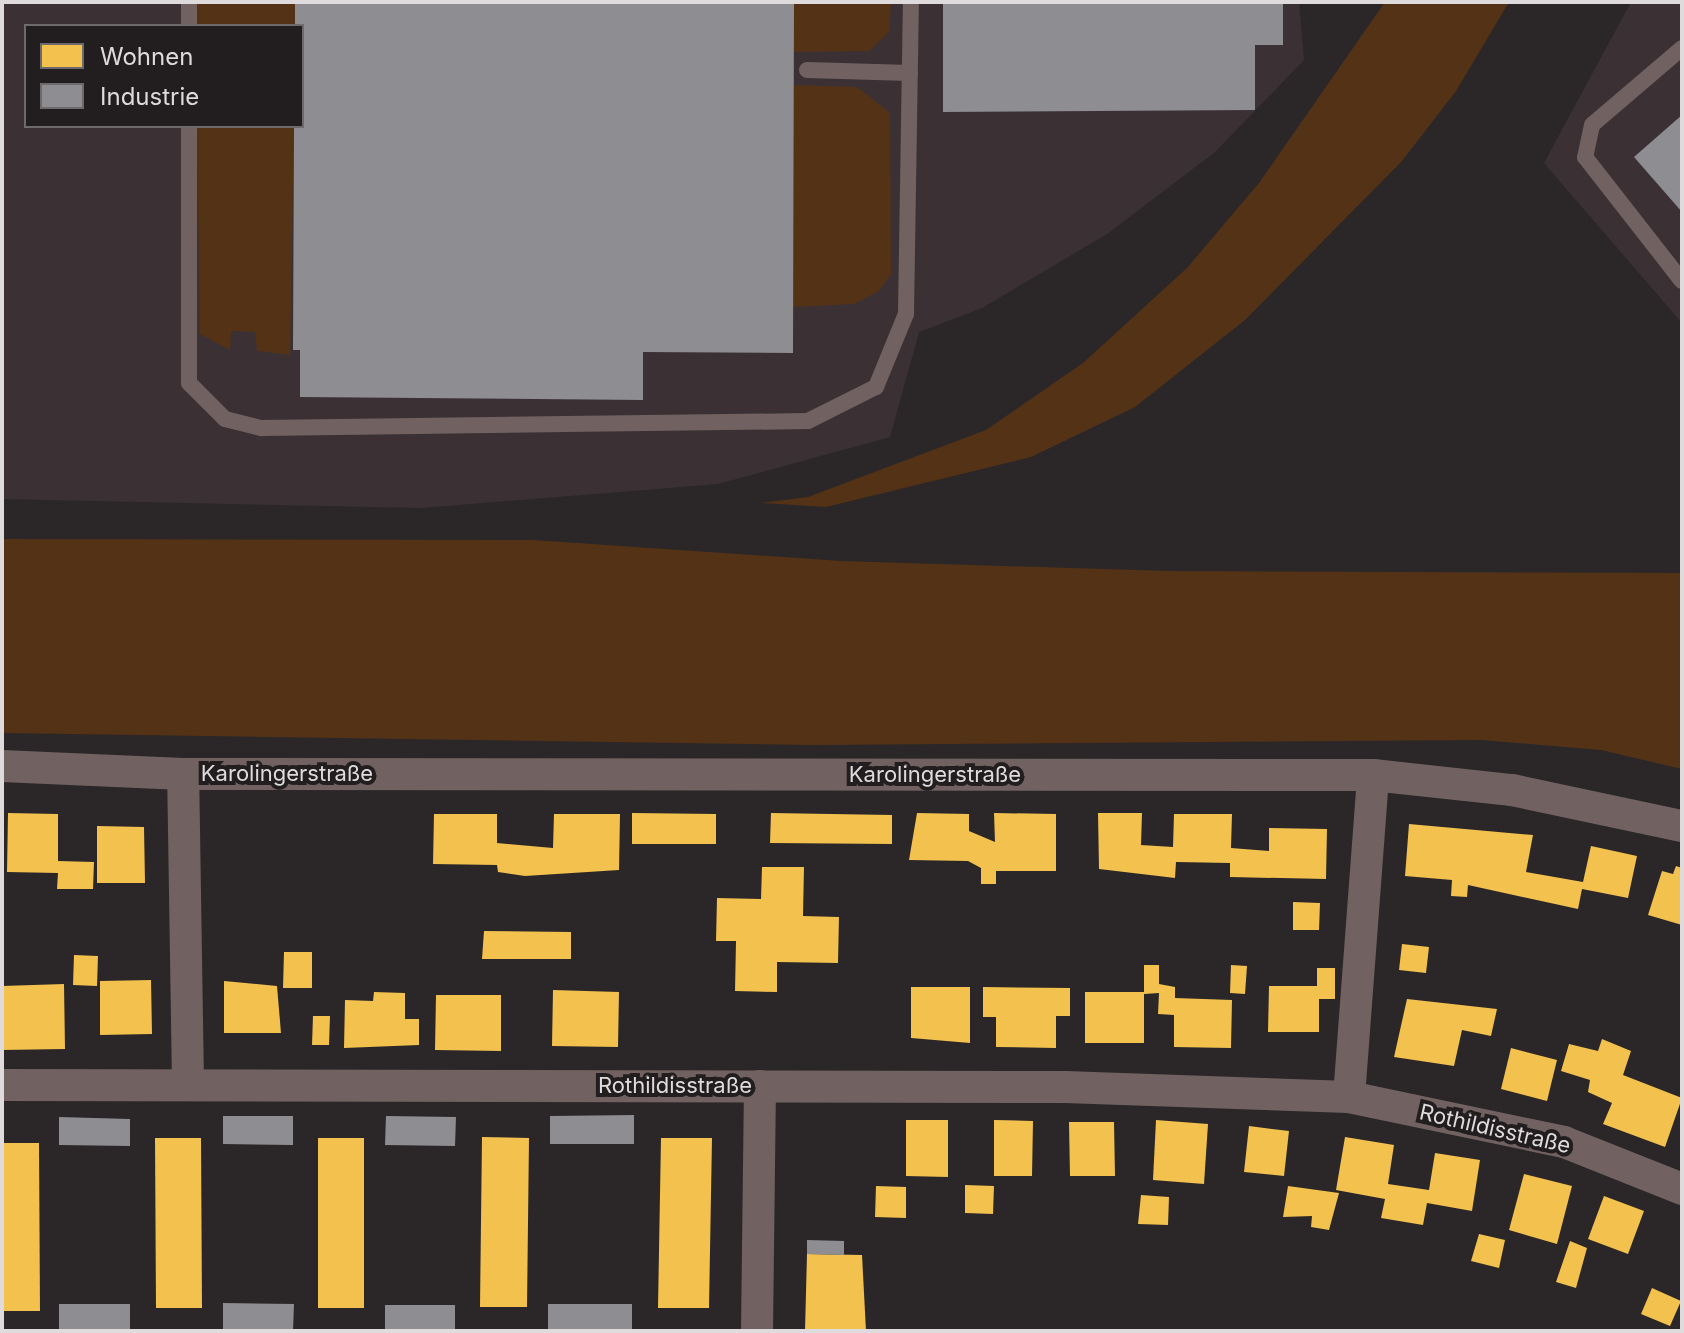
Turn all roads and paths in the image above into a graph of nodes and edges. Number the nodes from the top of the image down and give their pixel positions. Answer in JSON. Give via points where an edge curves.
{"nodes":[{"id":1,"x":189,"y":2,"type":"edge"},
{"id":2,"x":911,"y":2,"type":"edge"},
{"id":3,"x":189,"y":24,"type":"edge"},
{"id":4,"x":1682,"y":48,"type":"edge"},
{"id":5,"x":807,"y":70,"type":"dead end"},
{"id":6,"x":910,"y":73,"type":"junction"},
{"id":7,"x":189,"y":128,"type":"edge"},
{"id":8,"x":1682,"y":281,"type":"edge"},
{"id":9,"x":2,"y":766,"type":"edge"},
{"id":10,"x":183,"y":774,"type":"junction"},
{"id":11,"x":1373,"y":775,"type":"junction"},
{"id":12,"x":1682,"y":826,"type":"edge"},
{"id":13,"x":188,"y":1084,"type":"junction"},
{"id":14,"x":2,"y":1085,"type":"edge"},
{"id":15,"x":760,"y":1086,"type":"junction"},
{"id":16,"x":1349,"y":1097,"type":"junction"},
{"id":17,"x":1682,"y":1189,"type":"edge"},
{"id":18,"x":757,"y":1331,"type":"edge"}],
"edges":[{"from":1,"to":3,"type":"lane"},
{"from":2,"to":6,"type":"lane"},
{"from":4,"to":8,"type":"lane","via":[[1592,125],[1585,157]]},
{"from":5,"to":6,"type":"lane"},
{"from":6,"to":7,"type":"lane","via":[[906,314],[876,387],[808,421],[262,428],[225,419],[189,383]]},
{"from":9,"to":10,"type":"street","name":"Karolingerstraße"},
{"from":10,"to":11,"type":"street","name":"Karolingerstraße"},
{"from":10,"to":13,"type":"street","name":"Karolingerstraße"},
{"from":11,"to":12,"type":"street","name":"Karolingerstraße","via":[[1512,790]]},
{"from":11,"to":16,"type":"street"},
{"from":13,"to":14,"type":"street","name":"Rothildisstraße"},
{"from":13,"to":15,"type":"street","name":"Rothildisstraße"},
{"from":15,"to":16,"type":"street","name":"Rothildisstraße"},
{"from":15,"to":18,"type":"street"},
{"from":16,"to":17,"type":"street","name":"Rothildisstraße","via":[[1564,1142]]}]}
